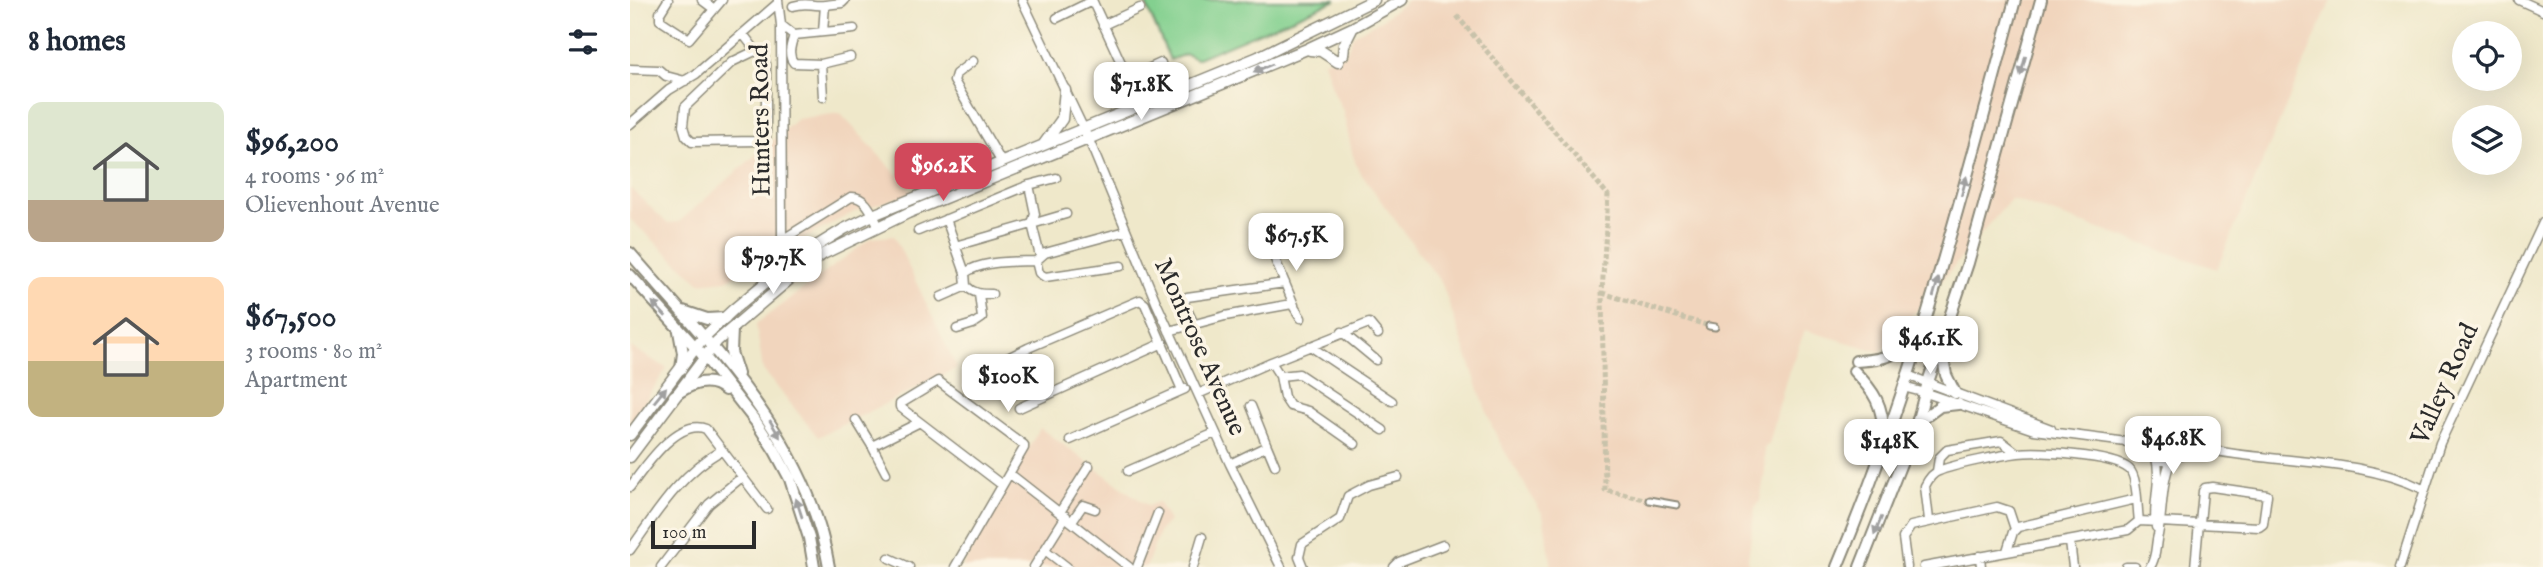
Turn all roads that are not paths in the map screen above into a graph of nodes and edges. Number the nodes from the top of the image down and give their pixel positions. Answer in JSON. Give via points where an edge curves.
{"nodes":[{"id":1,"x":668,"y":0,"type":"edge"},
{"id":2,"x":702,"y":0,"type":"edge"},
{"id":3,"x":722,"y":0,"type":"edge"},
{"id":4,"x":845,"y":0,"type":"edge"},
{"id":5,"x":1022,"y":0,"type":"edge"},
{"id":6,"x":1374,"y":0,"type":"edge"},
{"id":7,"x":1402,"y":0,"type":"edge"},
{"id":8,"x":2015,"y":0,"type":"edge"},
{"id":9,"x":2041,"y":0,"type":"edge"},
{"id":10,"x":2519,"y":0,"type":"edge"},
{"id":11,"x":778,"y":1,"type":"edge"},
{"id":12,"x":1092,"y":1,"type":"edge"},
{"id":13,"x":825,"y":5,"type":"junction"},
{"id":14,"x":793,"y":6,"type":"dead end"},
{"id":15,"x":1140,"y":8,"type":"dead end"},
{"id":16,"x":714,"y":9,"type":"junction"},
{"id":17,"x":2543,"y":11,"type":"edge"},
{"id":18,"x":1057,"y":18,"type":"dead end"},
{"id":19,"x":1103,"y":24,"type":"junction"},
{"id":20,"x":781,"y":25,"type":"junction"},
{"id":21,"x":1352,"y":28,"type":"junction"},
{"id":22,"x":853,"y":29,"type":"dead end"},
{"id":23,"x":823,"y":32,"type":"junction"},
{"id":24,"x":743,"y":34,"type":"junction"},
{"id":25,"x":794,"y":35,"type":"junction"},
{"id":26,"x":754,"y":49,"type":"junction"},
{"id":27,"x":1307,"y":49,"type":"junction"},
{"id":28,"x":850,"y":57,"type":"dead end"},
{"id":29,"x":973,"y":61,"type":"dead end"},
{"id":30,"x":1161,"y":63,"type":"dead end"},
{"id":31,"x":821,"y":64,"type":"junction"},
{"id":32,"x":630,"y":69,"type":"edge"},
{"id":33,"x":685,"y":81,"type":"junction"},
{"id":34,"x":1065,"y":90,"type":"junction"},
{"id":35,"x":823,"y":97,"type":"dead end"},
{"id":36,"x":630,"y":124,"type":"edge"},
{"id":37,"x":1084,"y":129,"type":"junction"},
{"id":38,"x":1089,"y":140,"type":"junction"},
{"id":39,"x":1041,"y":147,"type":"junction"},
{"id":40,"x":1002,"y":163,"type":"junction"},
{"id":41,"x":1056,"y":178,"type":"dead end"},
{"id":42,"x":1029,"y":186,"type":"junction"},
{"id":43,"x":1066,"y":214,"type":"dead end"},
{"id":44,"x":946,"y":219,"type":"junction"},
{"id":45,"x":876,"y":220,"type":"junction"},
{"id":46,"x":2543,"y":223,"type":"edge"},
{"id":47,"x":1032,"y":224,"type":"junction"},
{"id":48,"x":918,"y":231,"type":"dead end"},
{"id":49,"x":1126,"y":231,"type":"junction"},
{"id":50,"x":955,"y":246,"type":"junction"},
{"id":51,"x":1272,"y":252,"type":"dead end"},
{"id":52,"x":630,"y":253,"type":"edge"},
{"id":53,"x":1038,"y":259,"type":"junction"},
{"id":54,"x":1121,"y":267,"type":"dead end"},
{"id":55,"x":965,"y":273,"type":"junction"},
{"id":56,"x":630,"y":275,"type":"edge"},
{"id":57,"x":1285,"y":283,"type":"junction"},
{"id":58,"x":966,"y":286,"type":"junction"},
{"id":59,"x":979,"y":294,"type":"junction"},
{"id":60,"x":992,"y":294,"type":"dead end"},
{"id":61,"x":941,"y":297,"type":"dead end"},
{"id":62,"x":1294,"y":305,"type":"junction"},
{"id":63,"x":680,"y":310,"type":"junction"},
{"id":64,"x":725,"y":318,"type":"junction"},
{"id":65,"x":1301,"y":318,"type":"dead end"},
{"id":66,"x":1926,"y":322,"type":"junction"},
{"id":67,"x":1194,"y":324,"type":"junction"},
{"id":68,"x":732,"y":329,"type":"junction"},
{"id":69,"x":957,"y":329,"type":"dead end"},
{"id":70,"x":679,"y":331,"type":"junction"},
{"id":71,"x":1169,"y":331,"type":"junction"},
{"id":72,"x":1342,"y":332,"type":"junction"},
{"id":73,"x":1378,"y":334,"type":"dead end"},
{"id":74,"x":704,"y":338,"type":"junction"},
{"id":75,"x":1163,"y":344,"type":"junction"},
{"id":76,"x":1941,"y":345,"type":"junction"},
{"id":77,"x":1310,"y":346,"type":"junction"},
{"id":78,"x":696,"y":348,"type":"junction"},
{"id":79,"x":708,"y":353,"type":"junction"},
{"id":80,"x":1376,"y":360,"type":"dead end"},
{"id":81,"x":1271,"y":362,"type":"junction"},
{"id":82,"x":681,"y":369,"type":"junction"},
{"id":83,"x":973,"y":375,"type":"dead end"},
{"id":84,"x":1907,"y":375,"type":"junction"},
{"id":85,"x":1280,"y":376,"type":"junction"},
{"id":86,"x":1194,"y":385,"type":"junction"},
{"id":87,"x":1903,"y":387,"type":"junction"},
{"id":88,"x":1926,"y":387,"type":"junction"},
{"id":89,"x":1182,"y":390,"type":"junction"},
{"id":90,"x":1955,"y":393,"type":"junction"},
{"id":91,"x":751,"y":394,"type":"junction"},
{"id":92,"x":1198,"y":394,"type":"junction"},
{"id":93,"x":674,"y":396,"type":"junction"},
{"id":94,"x":1392,"y":401,"type":"dead end"},
{"id":95,"x":1958,"y":404,"type":"junction"},
{"id":96,"x":1251,"y":406,"type":"dead end"},
{"id":97,"x":1019,"y":408,"type":"dead end"},
{"id":98,"x":856,"y":420,"type":"dead end"},
{"id":99,"x":756,"y":422,"type":"junction"},
{"id":100,"x":918,"y":423,"type":"junction"},
{"id":101,"x":1917,"y":423,"type":"junction"},
{"id":102,"x":1383,"y":430,"type":"dead end"},
{"id":103,"x":1215,"y":433,"type":"junction"},
{"id":104,"x":2061,"y":433,"type":"junction"},
{"id":105,"x":630,"y":435,"type":"edge"},
{"id":106,"x":2152,"y":439,"type":"junction"},
{"id":107,"x":2177,"y":439,"type":"junction"},
{"id":108,"x":1070,"y":440,"type":"dead end"},
{"id":109,"x":2126,"y":442,"type":"junction"},
{"id":110,"x":1354,"y":444,"type":"dead end"},
{"id":111,"x":872,"y":446,"type":"junction"},
{"id":112,"x":1267,"y":446,"type":"junction"},
{"id":113,"x":722,"y":450,"type":"junction"},
{"id":114,"x":2213,"y":451,"type":"junction"},
{"id":115,"x":1883,"y":453,"type":"junction"},
{"id":116,"x":2017,"y":453,"type":"junction"},
{"id":117,"x":2153,"y":455,"type":"junction"},
{"id":118,"x":630,"y":457,"type":"edge"},
{"id":119,"x":2174,"y":457,"type":"junction"},
{"id":120,"x":1230,"y":464,"type":"junction"},
{"id":121,"x":1275,"y":465,"type":"dead end"},
{"id":122,"x":1089,"y":466,"type":"dead end"},
{"id":123,"x":1128,"y":471,"type":"dead end"},
{"id":124,"x":1937,"y":471,"type":"junction"},
{"id":125,"x":886,"y":473,"type":"dead end"},
{"id":126,"x":743,"y":477,"type":"junction"},
{"id":127,"x":1014,"y":477,"type":"dead end"},
{"id":128,"x":1398,"y":478,"type":"dead end"},
{"id":129,"x":2162,"y":482,"type":"junction"},
{"id":130,"x":1002,"y":485,"type":"junction"},
{"id":131,"x":630,"y":487,"type":"edge"},
{"id":132,"x":2423,"y":489,"type":"junction"},
{"id":133,"x":2136,"y":499,"type":"junction"},
{"id":134,"x":1649,"y":500,"type":"tunnel mouth"},
{"id":135,"x":1677,"y":506,"type":"dead end"},
{"id":136,"x":767,"y":509,"type":"dead end"},
{"id":137,"x":1095,"y":509,"type":"dead end"},
{"id":138,"x":1158,"y":513,"type":"dead end"},
{"id":139,"x":1066,"y":517,"type":"junction"},
{"id":140,"x":1930,"y":520,"type":"junction"},
{"id":141,"x":2138,"y":521,"type":"junction"},
{"id":142,"x":2158,"y":522,"type":"junction"},
{"id":143,"x":2200,"y":523,"type":"junction"},
{"id":144,"x":2015,"y":529,"type":"junction"},
{"id":145,"x":1202,"y":537,"type":"dead end"},
{"id":146,"x":2070,"y":542,"type":"junction"},
{"id":147,"x":1443,"y":545,"type":"dead end"},
{"id":148,"x":630,"y":550,"type":"edge"},
{"id":149,"x":1045,"y":550,"type":"junction"},
{"id":150,"x":2007,"y":551,"type":"junction"},
{"id":151,"x":1980,"y":556,"type":"junction"},
{"id":152,"x":889,"y":558,"type":"dead end"},
{"id":153,"x":1061,"y":565,"type":"edge"},
{"id":154,"x":661,"y":567,"type":"edge"},
{"id":155,"x":814,"y":567,"type":"edge"},
{"id":156,"x":829,"y":567,"type":"edge"},
{"id":157,"x":909,"y":567,"type":"edge"},
{"id":158,"x":955,"y":567,"type":"edge"},
{"id":159,"x":1034,"y":567,"type":"edge"},
{"id":160,"x":1129,"y":567,"type":"edge"},
{"id":161,"x":1137,"y":567,"type":"edge"},
{"id":162,"x":1192,"y":567,"type":"edge"},
{"id":163,"x":1281,"y":567,"type":"edge"},
{"id":164,"x":1303,"y":567,"type":"edge"},
{"id":165,"x":1394,"y":567,"type":"edge"},
{"id":166,"x":1837,"y":567,"type":"edge"},
{"id":167,"x":1860,"y":567,"type":"edge"},
{"id":168,"x":1907,"y":567,"type":"edge"},
{"id":169,"x":1924,"y":567,"type":"edge"},
{"id":170,"x":1981,"y":567,"type":"edge"},
{"id":171,"x":2073,"y":567,"type":"edge"},
{"id":172,"x":2126,"y":567,"type":"edge"},
{"id":173,"x":2135,"y":567,"type":"edge"},
{"id":174,"x":2150,"y":567,"type":"edge"},
{"id":175,"x":2195,"y":567,"type":"edge"},
{"id":176,"x":2400,"y":567,"type":"edge"}],
"edges":[{"from":1,"to":16,"type":"street","via":[[660,20],[689,39]]},
{"from":2,"to":16,"type":"street"},
{"from":3,"to":16,"type":"street"},
{"from":4,"to":13,"type":"street"},
{"from":5,"to":34,"type":"street","name":"Montrose Avenue"},
{"from":6,"to":37,"type":"street","via":[[1256,58]]},
{"from":7,"to":21,"type":"street"},
{"from":66,"to":8,"type":"main road","one_way":true},
{"from":9,"to":76,"type":"main road","one_way":true},
{"from":10,"to":17,"type":"street"},
{"from":11,"to":20,"type":"street","name":"Hunters Road"},
{"from":11,"to":24,"type":"street"},
{"from":12,"to":18,"type":"street"},
{"from":12,"to":19,"type":"street"},
{"from":13,"to":14,"type":"street","via":[[805,2]]},
{"from":13,"to":23,"type":"street"},
{"from":15,"to":19,"type":"street"},
{"from":19,"to":30,"type":"street","via":[[1128,78]]},
{"from":20,"to":25,"type":"street"},
{"from":20,"to":45,"type":"street","name":"Hunters Road","via":[[782,240],[851,197],[864,201]]},
{"from":21,"to":27,"type":"street"},
{"from":21,"to":27,"type":"street","via":[[1340,58]]},
{"from":22,"to":23,"type":"street"},
{"from":23,"to":25,"type":"street"},
{"from":24,"to":26,"type":"street"},
{"from":24,"to":33,"type":"street"},
{"from":25,"to":31,"type":"street","via":[[790,48],[793,62]]},
{"from":26,"to":26,"type":"street","via":[[732,62],[685,107],[683,126],[692,142],[766,138],[766,64]]},
{"from":27,"to":38,"type":"street","one_way":true},
{"from":28,"to":31,"type":"street"},
{"from":29,"to":40,"type":"street","via":[[954,81]]},
{"from":31,"to":35,"type":"street"},
{"from":32,"to":33,"type":"street","via":[[659,71]]},
{"from":33,"to":36,"type":"street"},
{"from":34,"to":37,"type":"street","name":"Montrose Avenue"},
{"from":34,"to":39,"type":"street","via":[[1062,119]]},
{"from":37,"to":38,"type":"street","name":"Montrose Avenue"},
{"from":37,"to":39,"type":"street"},
{"from":38,"to":45,"type":"street"},
{"from":38,"to":49,"type":"street","name":"Montrose Avenue"},
{"from":39,"to":40,"type":"street"},
{"from":40,"to":45,"type":"street"},
{"from":41,"to":42,"type":"street"},
{"from":42,"to":44,"type":"street"},
{"from":42,"to":47,"type":"street","via":[[1035,215]]},
{"from":43,"to":47,"type":"street"},
{"from":44,"to":48,"type":"street"},
{"from":44,"to":50,"type":"street"},
{"from":45,"to":64,"type":"street","via":[[833,235],[789,263]]},
{"from":45,"to":68,"type":"street","via":[[791,278]]},
{"from":46,"to":132,"type":"street","name":"Valley Road"},
{"from":47,"to":50,"type":"street"},
{"from":47,"to":53,"type":"street"},
{"from":49,"to":53,"type":"street"},
{"from":49,"to":71,"type":"street","name":"Montrose Avenue"},
{"from":50,"to":55,"type":"street"},
{"from":51,"to":57,"type":"street"},
{"from":52,"to":63,"type":"main road"},
{"from":53,"to":54,"type":"street","via":[[1039,274],[1045,277]]},
{"from":53,"to":55,"type":"street"},
{"from":55,"to":58,"type":"street"},
{"from":70,"to":56,"type":"main road","one_way":true},
{"from":57,"to":62,"type":"street"},
{"from":57,"to":67,"type":"street","via":[[1187,297],[1184,303]]},
{"from":58,"to":59,"type":"street"},
{"from":58,"to":61,"type":"street"},
{"from":59,"to":60,"type":"street"},
{"from":59,"to":69,"type":"street","via":[[982,318]]},
{"from":62,"to":65,"type":"street"},
{"from":62,"to":67,"type":"street"},
{"from":63,"to":64,"type":"main road","via":[[698,318]]},
{"from":63,"to":74,"type":"main road"},
{"from":64,"to":74,"type":"street"},
{"from":66,"to":84,"type":"main road"},
{"from":66,"to":115,"type":"main road","via":[[1896,354],[1855,366],[1882,409]]},
{"from":67,"to":71,"type":"street"},
{"from":68,"to":79,"type":"street"},
{"from":68,"to":91,"type":"main road","via":[[732,362]]},
{"from":70,"to":78,"type":"main road"},
{"from":70,"to":82,"type":"main road"},
{"from":71,"to":86,"type":"street","name":"Montrose Avenue"},
{"from":72,"to":73,"type":"street","via":[[1369,323]]},
{"from":72,"to":77,"type":"street"},
{"from":72,"to":80,"type":"street"},
{"from":74,"to":78,"type":"street"},
{"from":74,"to":79,"type":"main road"},
{"from":75,"to":83,"type":"street","via":[[1145,303],[1137,300]]},
{"from":75,"to":89,"type":"street"},
{"from":75,"to":97,"type":"street"},
{"from":76,"to":88,"type":"main road"},
{"from":76,"to":90,"type":"main road","via":[[1946,375]]},
{"from":77,"to":81,"type":"street"},
{"from":77,"to":94,"type":"street"},
{"from":78,"to":79,"type":"main road"},
{"from":78,"to":82,"type":"street"},
{"from":79,"to":91,"type":"main road"},
{"from":79,"to":93,"type":"street"},
{"from":79,"to":99,"type":"main road"},
{"from":81,"to":85,"type":"street"},
{"from":81,"to":92,"type":"street"},
{"from":105,"to":82,"type":"street","one_way":true},
{"from":84,"to":87,"type":"main road"},
{"from":84,"to":88,"type":"street"},
{"from":85,"to":102,"type":"street","via":[[1299,374]]},
{"from":85,"to":110,"type":"street","via":[[1290,405],[1308,411]]},
{"from":86,"to":89,"type":"street"},
{"from":86,"to":92,"type":"street","name":"Montrose Avenue"},
{"from":87,"to":88,"type":"street"},
{"from":87,"to":115,"type":"main road"},
{"from":88,"to":90,"type":"street"},
{"from":88,"to":95,"type":"street"},
{"from":88,"to":101,"type":"main road"},
{"from":89,"to":108,"type":"street"},
{"from":90,"to":104,"type":"street"},
{"from":91,"to":156,"type":"main road","one_way":true,"via":[[800,475]]},
{"from":92,"to":103,"type":"street","name":"Montrose Avenue"},
{"from":93,"to":99,"type":"main road","via":[[695,384],[716,384]]},
{"from":93,"to":118,"type":"street"},
{"from":95,"to":101,"type":"main road","via":[[1940,407]]},
{"from":95,"to":104,"type":"street","via":[[2025,428]]},
{"from":96,"to":112,"type":"street"},
{"from":98,"to":111,"type":"street"},
{"from":155,"to":99,"type":"main road","one_way":true,"via":[[789,479]]},
{"from":100,"to":111,"type":"street"},
{"from":100,"to":130,"type":"street"},
{"from":100,"to":130,"type":"street","via":[[900,404],[934,382],[942,383],[1024,445]]},
{"from":101,"to":167,"type":"main road","one_way":true},
{"from":103,"to":120,"type":"street","name":"Montrose Avenue"},
{"from":103,"to":123,"type":"street"},
{"from":104,"to":109,"type":"street"},
{"from":106,"to":107,"type":"street","via":[[2164,431]]},
{"from":106,"to":109,"type":"street"},
{"from":106,"to":117,"type":"street"},
{"from":107,"to":114,"type":"street"},
{"from":107,"to":119,"type":"street"},
{"from":109,"to":117,"type":"street"},
{"from":111,"to":125,"type":"street"},
{"from":112,"to":120,"type":"street"},
{"from":112,"to":121,"type":"street"},
{"from":113,"to":126,"type":"street"},
{"from":113,"to":131,"type":"street","via":[[706,429],[687,429],[653,455]]},
{"from":113,"to":148,"type":"street","via":[[678,484]]},
{"from":114,"to":119,"type":"street"},
{"from":114,"to":132,"type":"street","via":[[2370,471]]},
{"from":115,"to":166,"type":"main road"},
{"from":116,"to":124,"type":"street"},
{"from":116,"to":124,"type":"street","via":[[2001,441],[1947,450],[1939,458]]},
{"from":116,"to":133,"type":"street","via":[[2117,463],[2132,472]]},
{"from":117,"to":119,"type":"street","via":[[2163,461]]},
{"from":117,"to":129,"type":"street"},
{"from":119,"to":129,"type":"street"},
{"from":120,"to":163,"type":"street","name":"Montrose Avenue"},
{"from":122,"to":139,"type":"street"},
{"from":124,"to":140,"type":"street","via":[[1925,486]]},
{"from":126,"to":136,"type":"street"},
{"from":126,"to":154,"type":"street","via":[[709,504]]},
{"from":127,"to":139,"type":"street"},
{"from":128,"to":164,"type":"street","via":[[1348,496],[1340,519],[1307,539],[1300,550]]},
{"from":129,"to":142,"type":"street"},
{"from":130,"to":158,"type":"street"},
{"from":132,"to":176,"type":"street","name":"Valley Road"},
{"from":133,"to":141,"type":"street"},
{"from":133,"to":144,"type":"street"},
{"from":134,"to":135,"type":"street"},
{"from":137,"to":139,"type":"street","via":[[1083,505]]},
{"from":138,"to":161,"type":"street"},
{"from":139,"to":149,"type":"street"},
{"from":139,"to":160,"type":"street"},
{"from":140,"to":144,"type":"street","via":[[2004,508]]},
{"from":140,"to":168,"type":"street","via":[[1911,526],[1903,538]]},
{"from":141,"to":142,"type":"street"},
{"from":141,"to":146,"type":"street","via":[[2128,530]]},
{"from":142,"to":143,"type":"street"},
{"from":142,"to":174,"type":"street"},
{"from":143,"to":143,"type":"street","via":[[2262,526],[2267,495],[2205,488]]},
{"from":143,"to":175,"type":"street"},
{"from":144,"to":150,"type":"street"},
{"from":145,"to":162,"type":"street"},
{"from":146,"to":150,"type":"street"},
{"from":146,"to":171,"type":"street"},
{"from":147,"to":165,"type":"street"},
{"from":149,"to":153,"type":"street"},
{"from":149,"to":159,"type":"street"},
{"from":150,"to":151,"type":"street"},
{"from":151,"to":169,"type":"street"},
{"from":151,"to":170,"type":"street"},
{"from":152,"to":157,"type":"street"},
{"from":172,"to":173,"type":"street"}]}
